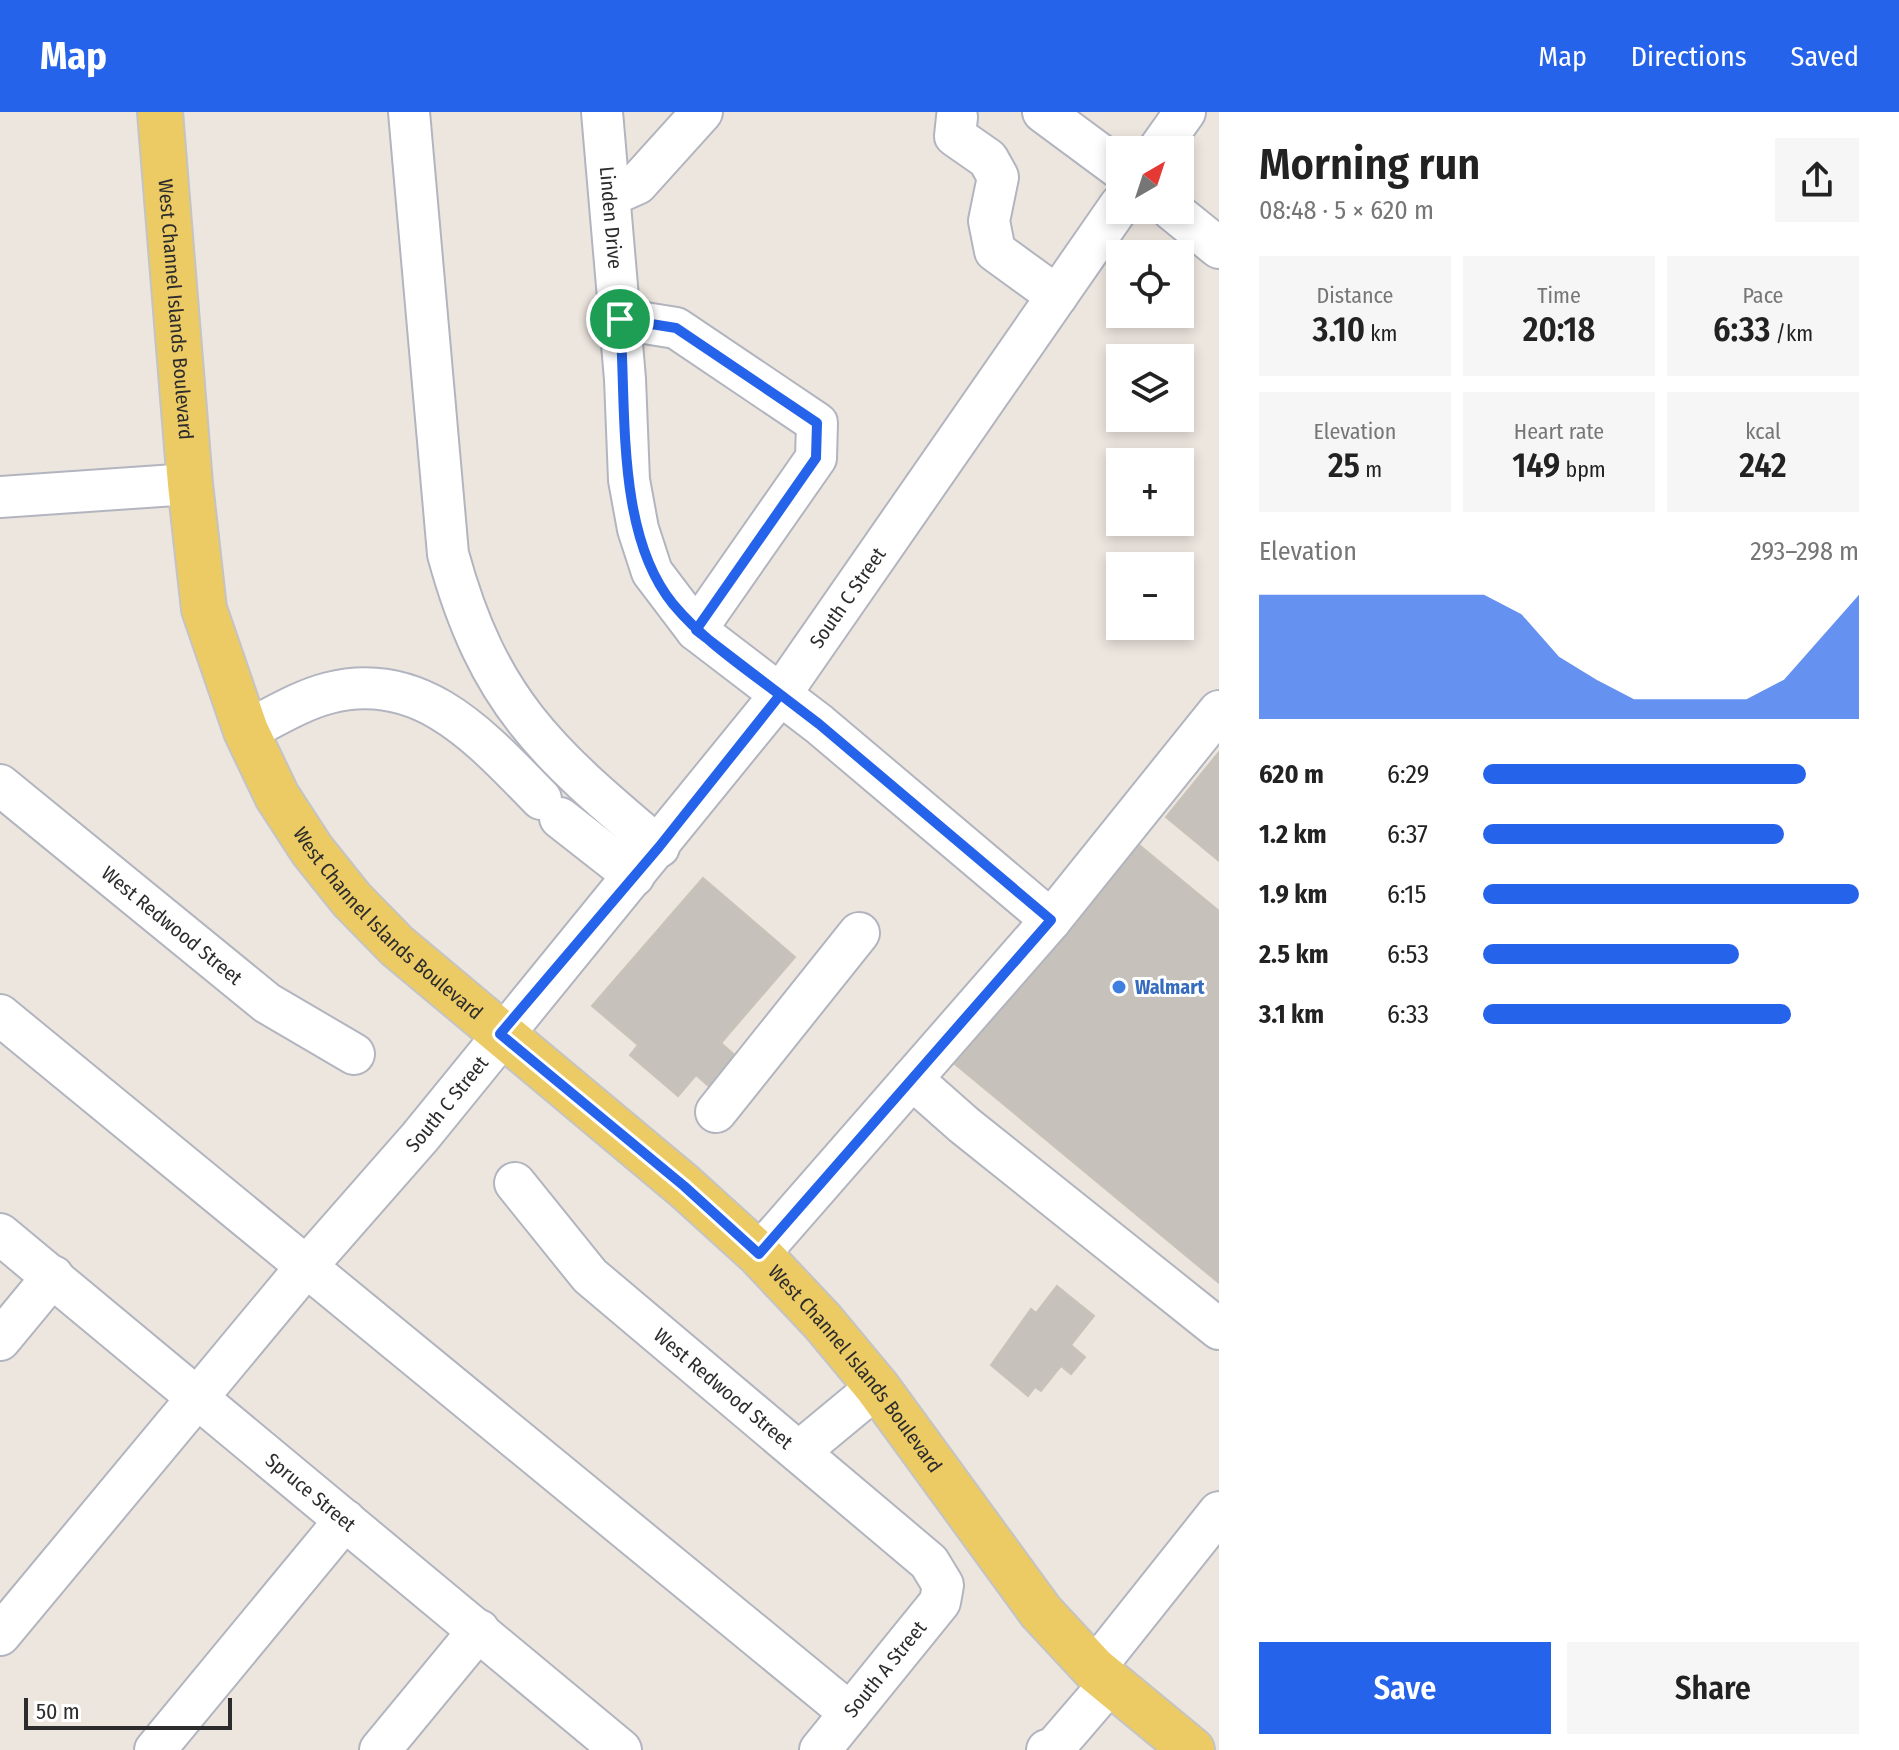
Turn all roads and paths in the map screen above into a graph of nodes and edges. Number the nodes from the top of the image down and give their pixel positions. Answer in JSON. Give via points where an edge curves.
{"nodes":[{"id":1,"x":160,"y":112,"type":"edge"},
{"id":2,"x":409,"y":112,"type":"edge"},
{"id":3,"x":602,"y":112,"type":"edge"},
{"id":4,"x":702,"y":112,"type":"edge"},
{"id":5,"x":1043,"y":112,"type":"edge"},
{"id":6,"x":1185,"y":112,"type":"edge"},
{"id":7,"x":956,"y":114,"type":"edge"},
{"id":8,"x":1168,"y":136,"type":"edge"},
{"id":9,"x":1106,"y":159,"type":"edge"},
{"id":10,"x":610,"y":196,"type":"junction"},
{"id":11,"x":1107,"y":224,"type":"edge"},
{"id":12,"x":1189,"y":224,"type":"edge"},
{"id":13,"x":1219,"y":248,"type":"edge"},
{"id":14,"x":1057,"y":296,"type":"junction"},
{"id":15,"x":620,"y":319,"type":"junction"},
{"id":16,"x":190,"y":484,"type":"junction"},
{"id":17,"x":0,"y":497,"type":"edge"},
{"id":18,"x":696,"y":630,"type":"junction"},
{"id":19,"x":780,"y":695,"type":"junction"},
{"id":20,"x":1219,"y":711,"type":"edge"},
{"id":21,"x":246,"y":731,"type":"junction"},
{"id":22,"x":0,"y":785,"type":"edge"},
{"id":23,"x":647,"y":861,"type":"junction"},
{"id":24,"x":1051,"y":920,"type":"junction"},
{"id":25,"x":859,"y":933,"type":"dead end"},
{"id":26,"x":0,"y":1015,"type":"edge"},
{"id":27,"x":500,"y":1034,"type":"junction"},
{"id":28,"x":354,"y":1054,"type":"dead end"},
{"id":29,"x":912,"y":1079,"type":"junction"},
{"id":30,"x":716,"y":1112,"type":"dead end"},
{"id":31,"x":515,"y":1183,"type":"dead end"},
{"id":32,"x":0,"y":1234,"type":"edge"},
{"id":33,"x":759,"y":1254,"type":"junction"},
{"id":34,"x":306,"y":1267,"type":"junction"},
{"id":35,"x":53,"y":1276,"type":"junction"},
{"id":36,"x":1219,"y":1329,"type":"edge"},
{"id":37,"x":0,"y":1340,"type":"edge"},
{"id":38,"x":877,"y":1387,"type":"junction"},
{"id":39,"x":197,"y":1397,"type":"junction"},
{"id":40,"x":801,"y":1450,"type":"junction"},
{"id":41,"x":1219,"y":1512,"type":"edge"},
{"id":42,"x":345,"y":1520,"type":"junction"},
{"id":43,"x":943,"y":1585,"type":"joint"},
{"id":44,"x":479,"y":1630,"type":"junction"},
{"id":45,"x":0,"y":1635,"type":"edge"},
{"id":46,"x":1102,"y":1676,"type":"junction"},
{"id":47,"x":850,"y":1713,"type":"junction"},
{"id":48,"x":611,"y":1747,"type":"edge"},
{"id":49,"x":155,"y":1750,"type":"edge"},
{"id":50,"x":380,"y":1750,"type":"edge"},
{"id":51,"x":820,"y":1750,"type":"edge"},
{"id":52,"x":1047,"y":1750,"type":"edge"},
{"id":53,"x":1192,"y":1750,"type":"edge"}],
"edges":[{"from":1,"to":16,"type":"main road","name":"West Channel Islands Boulevard"},
{"from":2,"to":23,"type":"street","via":[[448,554],[462,604],[503,690],[532,731]]},
{"from":3,"to":10,"type":"street","name":"Linden Drive"},
{"from":4,"to":10,"type":"street","via":[[637,184]]},
{"from":5,"to":9,"type":"street"},
{"from":6,"to":8,"type":"street"},
{"from":7,"to":14,"type":"street","via":[[955,136],[988,159],[998,177],[989,221],[995,251]]},
{"from":10,"to":15,"type":"street","name":"Linden Drive"},
{"from":11,"to":14,"type":"street","name":"South C Street"},
{"from":12,"to":13,"type":"street"},
{"from":14,"to":19,"type":"street","name":"South C Street"},
{"from":15,"to":18,"type":"street","name":"Linden Drive","via":[[629,480],[638,529],[652,572]]},
{"from":15,"to":18,"type":"street","via":[[676,328],[817,423],[816,458]]},
{"from":16,"to":17,"type":"street"},
{"from":16,"to":21,"type":"main road","name":"West Channel Islands Boulevard","via":[[204,609]]},
{"from":18,"to":19,"type":"street","name":"Linden Drive"},
{"from":19,"to":23,"type":"street","name":"South C Street"},
{"from":19,"to":24,"type":"street","name":"Linden Drive"},
{"from":20,"to":24,"type":"street"},
{"from":21,"to":23,"type":"street","via":[[327,693],[371,686],[422,700],[473,729],[550,808]]},
{"from":21,"to":27,"type":"main road","name":"West Channel Islands Boulevard","via":[[277,796],[352,900]]},
{"from":22,"to":28,"type":"street","name":"West Redwood Street","via":[[267,1003]]},
{"from":23,"to":27,"type":"street","name":"South C Street"},
{"from":24,"to":29,"type":"street"},
{"from":25,"to":30,"type":"street"},
{"from":26,"to":34,"type":"street"},
{"from":27,"to":33,"type":"main road","name":"West Channel Islands Boulevard"},
{"from":27,"to":34,"type":"street","name":"South C Street","via":[[420,1137]]},
{"from":29,"to":33,"type":"street"},
{"from":29,"to":36,"type":"street"},
{"from":31,"to":40,"type":"street","name":"West Redwood Street","via":[[590,1276]]},
{"from":32,"to":35,"type":"street","name":"Spruce Street"},
{"from":33,"to":38,"type":"main road","name":"West Channel Islands Boulevard"},
{"from":34,"to":39,"type":"street","name":"South C Street"},
{"from":34,"to":47,"type":"street"},
{"from":35,"to":37,"type":"street"},
{"from":35,"to":39,"type":"street","name":"Spruce Street"},
{"from":38,"to":40,"type":"street"},
{"from":38,"to":46,"type":"main road","name":"West Channel Islands Boulevard","via":[[1041,1612]]},
{"from":39,"to":42,"type":"street","name":"Spruce Street"},
{"from":39,"to":45,"type":"street","name":"South C Street"},
{"from":40,"to":43,"type":"street","name":"West Redwood Street","via":[[929,1562]]},
{"from":41,"to":46,"type":"street"},
{"from":42,"to":44,"type":"street","name":"Spruce Street"},
{"from":42,"to":49,"type":"street"},
{"from":43,"to":47,"type":"street","name":"South A Street","via":[[940,1602]]},
{"from":44,"to":48,"type":"street","name":"Spruce Street"},
{"from":44,"to":50,"type":"street"},
{"from":46,"to":52,"type":"street","via":[[1054,1748]]},
{"from":46,"to":53,"type":"main road","name":"West Channel Islands Boulevard"},
{"from":47,"to":51,"type":"street","name":"South A Street"}]}
